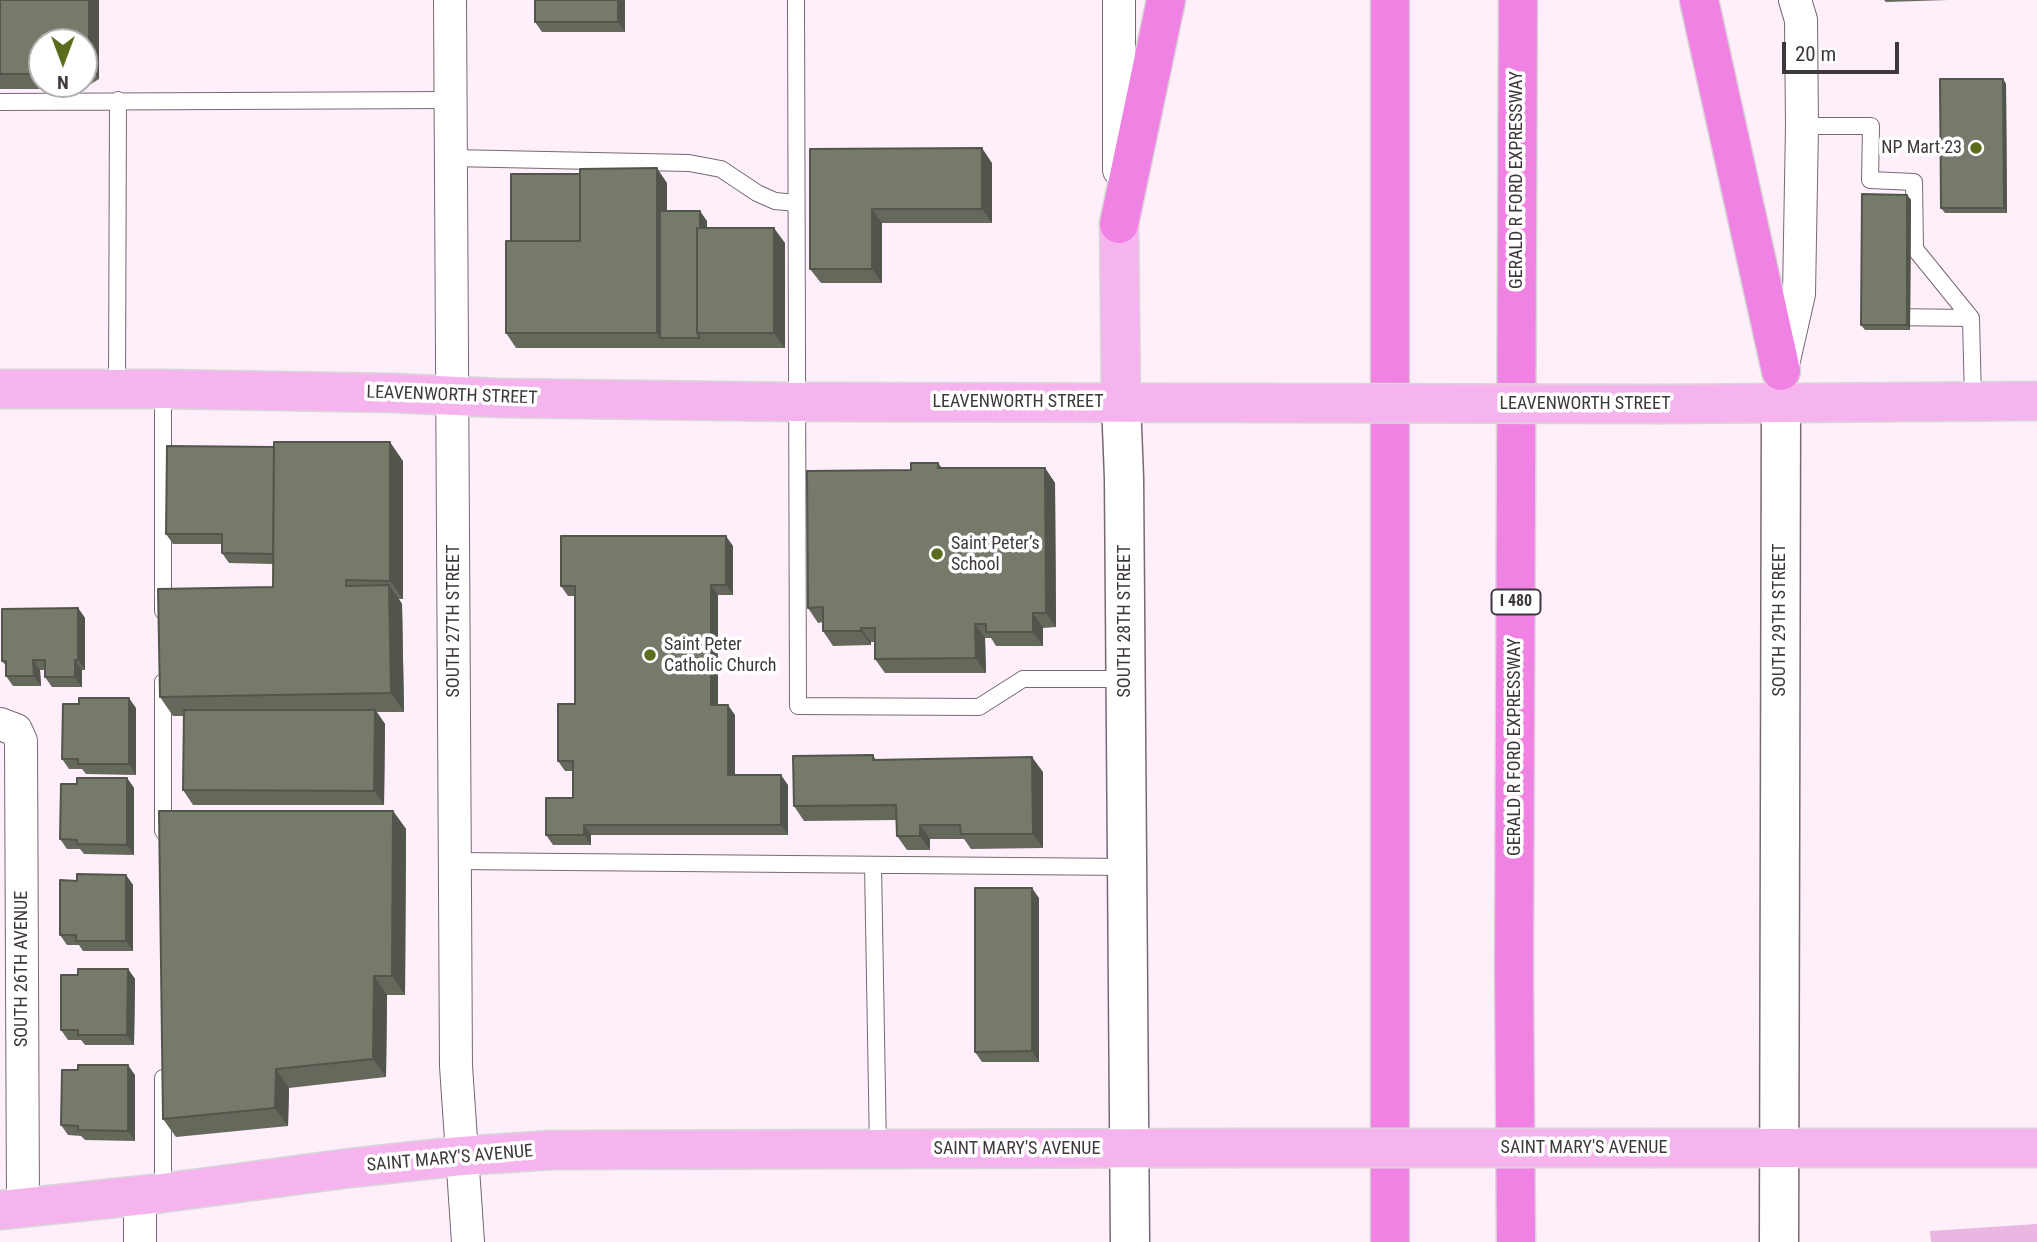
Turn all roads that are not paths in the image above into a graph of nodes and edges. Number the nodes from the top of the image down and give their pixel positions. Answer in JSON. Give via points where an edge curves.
{"nodes":[{"id":1,"x":450,"y":0,"type":"edge"},
{"id":2,"x":796,"y":0,"type":"edge"},
{"id":3,"x":1119,"y":0,"type":"edge"},
{"id":4,"x":1166,"y":0,"type":"edge"},
{"id":5,"x":1390,"y":0,"type":"edge"},
{"id":6,"x":1518,"y":0,"type":"edge"},
{"id":7,"x":1699,"y":0,"type":"edge"},
{"id":8,"x":1795,"y":0,"type":"edge"},
{"id":9,"x":118,"y":100,"type":"junction"},
{"id":10,"x":451,"y":100,"type":"junction"},
{"id":11,"x":0,"y":102,"type":"edge"},
{"id":12,"x":1802,"y":125,"type":"junction"},
{"id":13,"x":451,"y":158,"type":"junction"},
{"id":14,"x":796,"y":202,"type":"junction"},
{"id":15,"x":1119,"y":224,"type":"junction"},
{"id":16,"x":1869,"y":317,"type":"edge"},
{"id":17,"x":1971,"y":318,"type":"junction"},
{"id":18,"x":1781,"y":387,"type":"junction"},
{"id":19,"x":117,"y":388,"type":"junction"},
{"id":20,"x":0,"y":389,"type":"edge"},
{"id":21,"x":163,"y":389,"type":"junction"},
{"id":22,"x":452,"y":396,"type":"junction"},
{"id":23,"x":1973,"y":401,"type":"junction"},
{"id":24,"x":2037,"y":401,"type":"edge"},
{"id":25,"x":797,"y":402,"type":"junction"},
{"id":26,"x":1121,"y":402,"type":"junction"},
{"id":27,"x":163,"y":625,"type":"edge"},
{"id":28,"x":163,"y":666,"type":"edge"},
{"id":29,"x":1126,"y":679,"type":"junction"},
{"id":30,"x":8,"y":727,"type":"edge"},
{"id":31,"x":163,"y":847,"type":"edge"},
{"id":32,"x":455,"y":861,"type":"junction"},
{"id":33,"x":873,"y":864,"type":"junction"},
{"id":34,"x":1127,"y":867,"type":"junction"},
{"id":35,"x":163,"y":1069,"type":"edge"},
{"id":36,"x":1779,"y":1148,"type":"junction"},
{"id":37,"x":2037,"y":1148,"type":"edge"},
{"id":38,"x":878,"y":1149,"type":"junction"},
{"id":39,"x":1129,"y":1149,"type":"junction"},
{"id":40,"x":461,"y":1156,"type":"junction"},
{"id":41,"x":151,"y":1194,"type":"junction"},
{"id":42,"x":1516,"y":1204,"type":"junction"},
{"id":43,"x":12,"y":1209,"type":"edge"},
{"id":44,"x":140,"y":1242,"type":"edge"},
{"id":45,"x":468,"y":1242,"type":"edge"},
{"id":46,"x":1130,"y":1242,"type":"edge"},
{"id":47,"x":1390,"y":1242,"type":"edge"},
{"id":48,"x":1516,"y":1242,"type":"edge"},
{"id":49,"x":1530,"y":1242,"type":"edge"},
{"id":50,"x":1779,"y":1242,"type":"edge"}],
"edges":[{"from":1,"to":10,"type":"street","name":"SOUTH 27TH STREET"},
{"from":2,"to":14,"type":"lane"},
{"from":3,"to":15,"type":"street","name":"SOUTH 28TH STREET"},
{"from":4,"to":15,"type":"highway"},
{"from":5,"to":47,"type":"highway"},
{"from":6,"to":42,"type":"highway","name":"GERALD R FORD EXPRESSWAY","number":"I 480"},
{"from":7,"to":18,"type":"highway"},
{"from":8,"to":12,"type":"street","name":"SOUTH 29TH STREET","via":[[1801,20]]},
{"from":9,"to":10,"type":"lane"},
{"from":9,"to":11,"type":"lane"},
{"from":9,"to":19,"type":"lane"},
{"from":10,"to":13,"type":"street","name":"SOUTH 27TH STREET"},
{"from":12,"to":17,"type":"lane","via":[[1871,125],[1870,187],[1914,182],[1915,249]]},
{"from":12,"to":18,"type":"street","name":"SOUTH 29TH STREET","via":[[1799,295]]},
{"from":13,"to":14,"type":"lane","via":[[689,163],[721,169],[775,201]]},
{"from":13,"to":22,"type":"street","name":"SOUTH 27TH STREET"},
{"from":14,"to":25,"type":"lane"},
{"from":15,"to":26,"type":"main road","name":"SOUTH 28TH STREET"},
{"from":16,"to":17,"type":"lane"},
{"from":17,"to":23,"type":"lane"},
{"from":18,"to":23,"type":"main road","name":"LEAVENWORTH STREET"},
{"from":18,"to":26,"type":"main road","name":"LEAVENWORTH STREET","bridge":true,"via":[[1661,404]]},
{"from":18,"to":36,"type":"main road","name":"SOUTH 29TH STREET"},
{"from":19,"to":20,"type":"main road","name":"LEAVENWORTH STREET"},
{"from":19,"to":21,"type":"main road","name":"LEAVENWORTH STREET"},
{"from":21,"to":22,"type":"main road","name":"LEAVENWORTH STREET"},
{"from":21,"to":27,"type":"lane"},
{"from":22,"to":25,"type":"main road","name":"LEAVENWORTH STREET"},
{"from":22,"to":32,"type":"street","name":"SOUTH 27TH STREET"},
{"from":23,"to":24,"type":"main road","name":"LEAVENWORTH STREET"},
{"from":25,"to":26,"type":"main road","name":"LEAVENWORTH STREET"},
{"from":25,"to":29,"type":"lane","via":[[798,706],[979,707],[1023,679]]},
{"from":26,"to":29,"type":"main road","name":"SOUTH 28TH STREET"},
{"from":28,"to":31,"type":"lane"},
{"from":29,"to":34,"type":"main road","name":"SOUTH 28TH STREET"},
{"from":30,"to":43,"type":"street","name":"SOUTH 26TH AVENUE","via":[[21,741]]},
{"from":32,"to":33,"type":"lane"},
{"from":32,"to":40,"type":"street","name":"SOUTH 27TH STREET"},
{"from":33,"to":34,"type":"lane"},
{"from":33,"to":38,"type":"lane"},
{"from":34,"to":39,"type":"main road","name":"SOUTH 28TH STREET"},
{"from":35,"to":41,"type":"lane"},
{"from":36,"to":37,"type":"main road","name":"SAINT MARY'S AVENUE"},
{"from":36,"to":39,"type":"main road","name":"SAINT MARY'S AVENUE","bridge":true},
{"from":36,"to":50,"type":"main road","name":"SOUTH 29TH STREET"},
{"from":38,"to":39,"type":"main road","name":"SAINT MARY'S AVENUE"},
{"from":38,"to":40,"type":"main road","name":"SAINT MARY'S AVENUE","via":[[552,1150]]},
{"from":39,"to":46,"type":"main road","name":"SOUTH 28TH STREET"},
{"from":40,"to":41,"type":"main road","name":"SAINT MARY'S AVENUE"},
{"from":40,"to":45,"type":"street","name":"SOUTH 27TH STREET"},
{"from":41,"to":43,"type":"main road","name":"SAINT MARY'S AVENUE"},
{"from":41,"to":44,"type":"street"},
{"from":42,"to":48,"type":"highway","name":"GERALD R FORD EXPRESSWAY","number":"I 480"},
{"from":42,"to":49,"type":"highway"}]}
